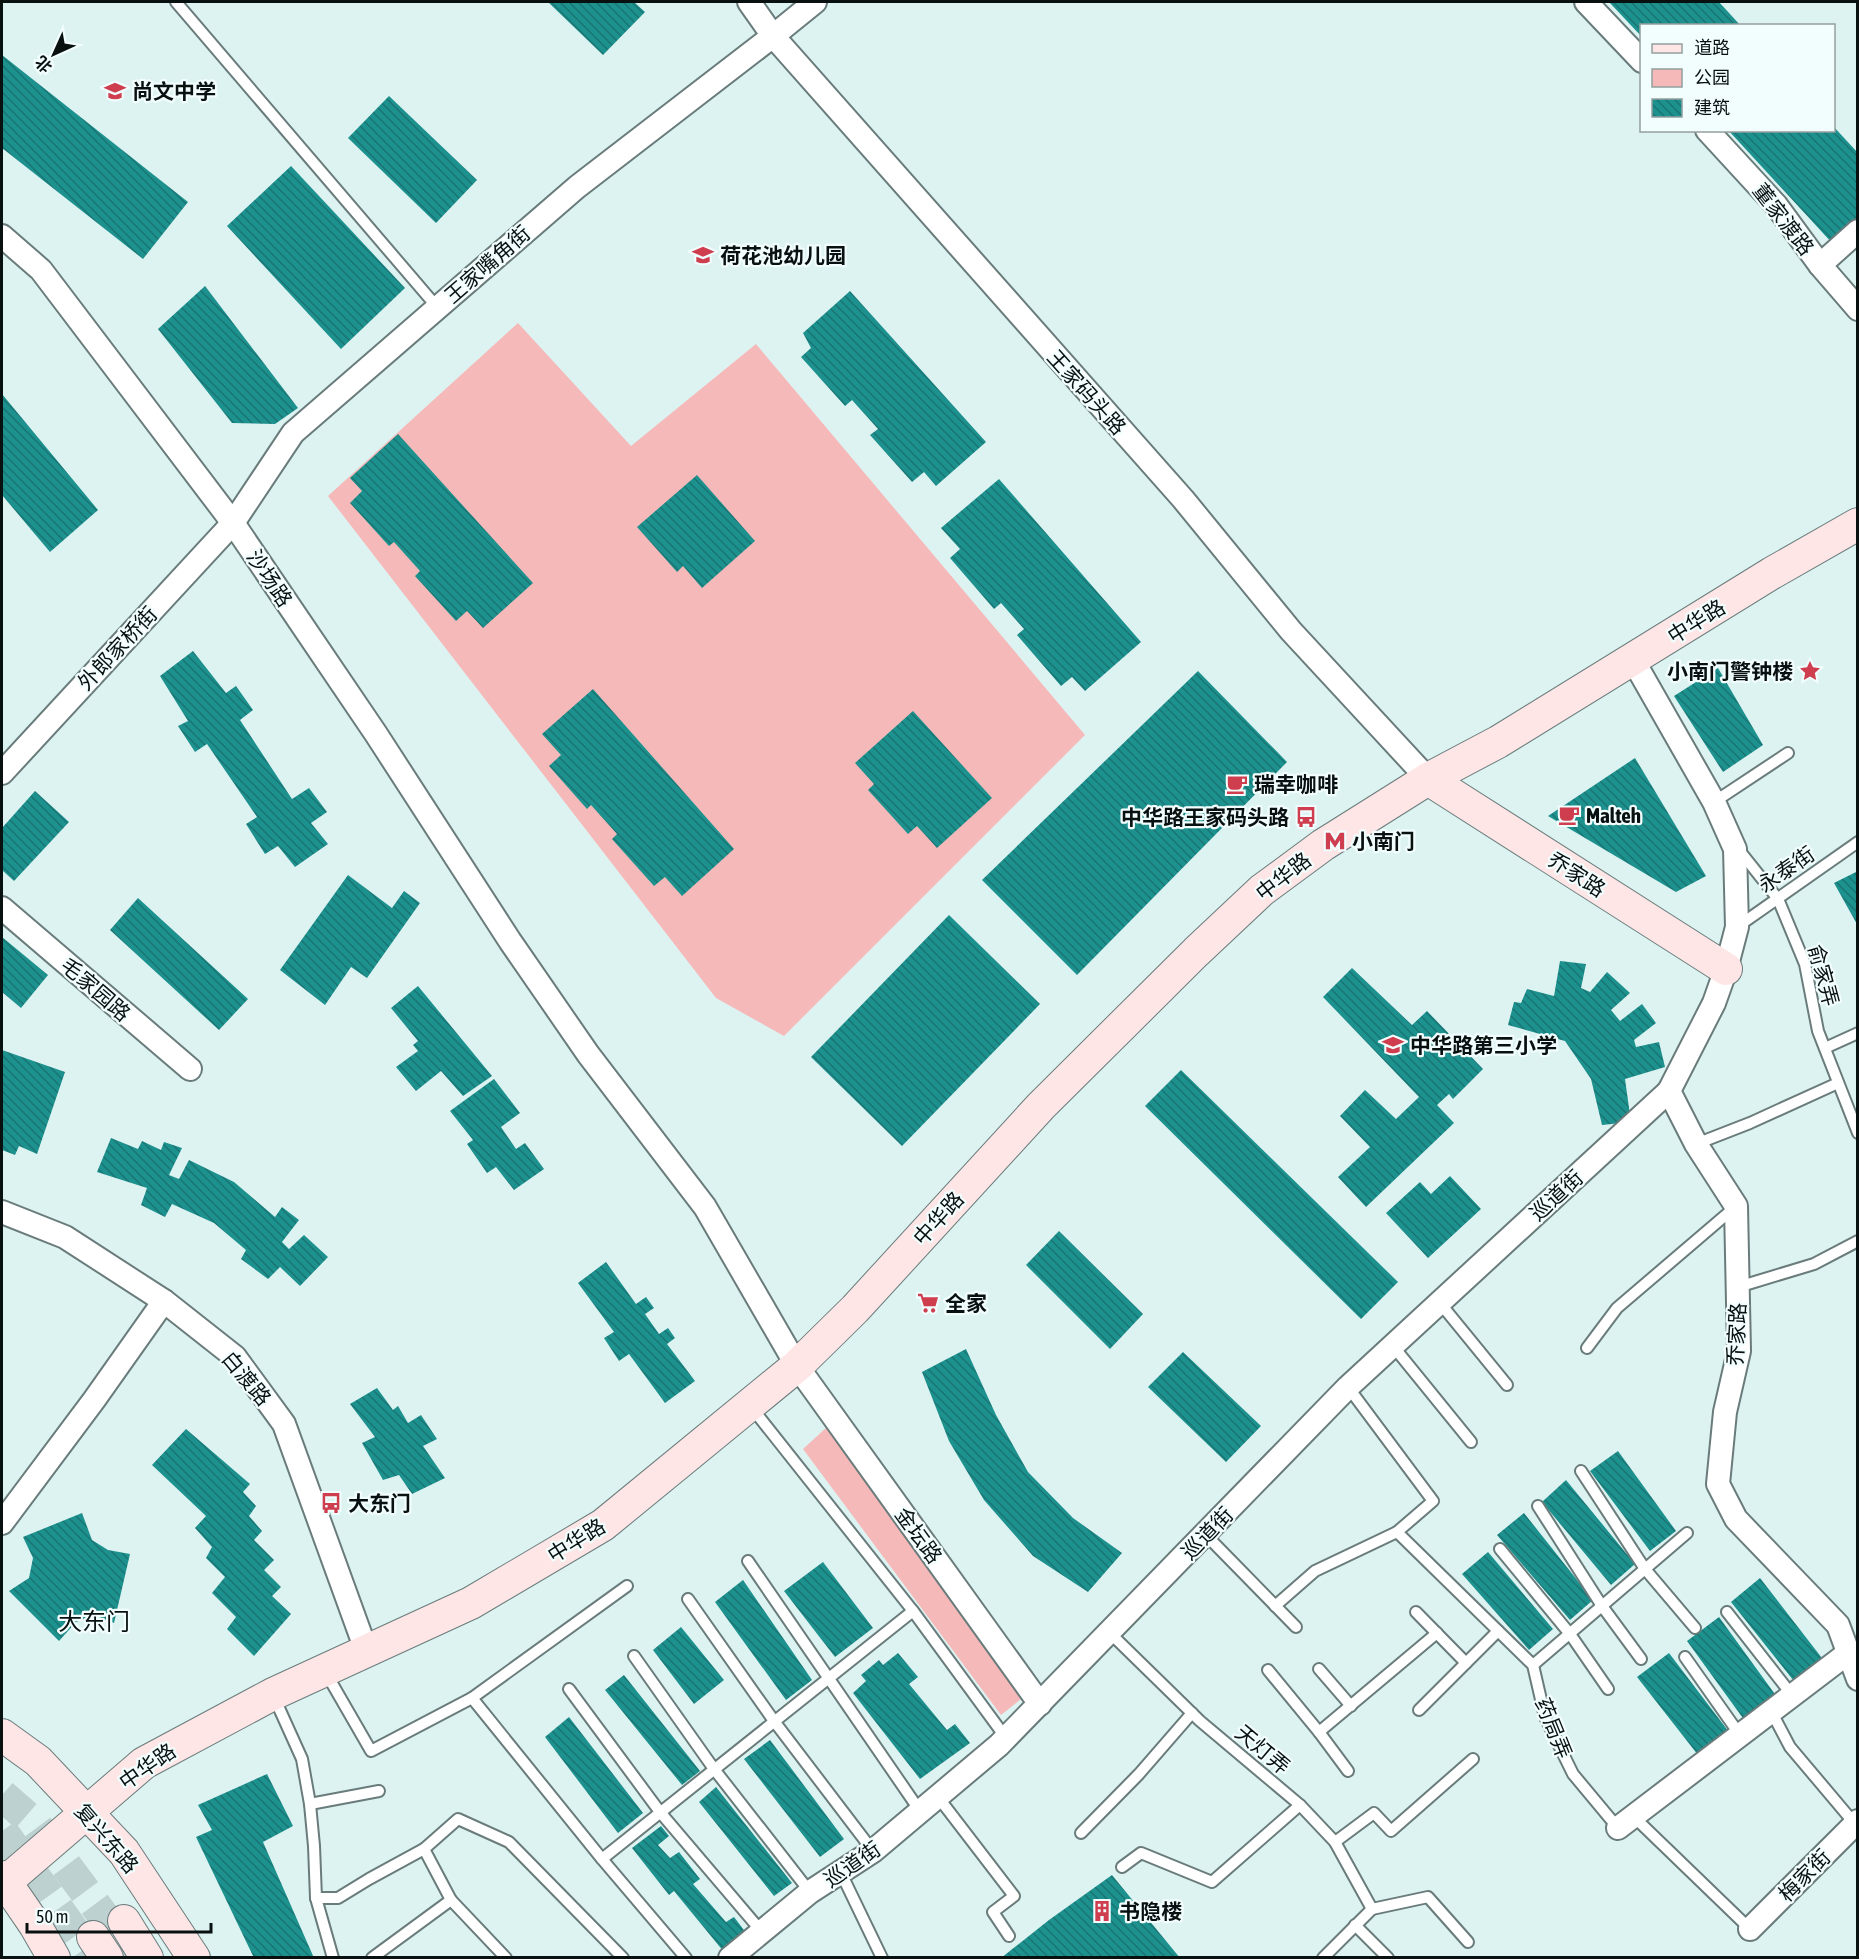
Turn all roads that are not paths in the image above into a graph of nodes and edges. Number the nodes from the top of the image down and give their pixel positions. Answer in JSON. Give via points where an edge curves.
{"nodes":[{"id":1,"x":176,"y":2,"type":"edge"},
{"id":2,"x":749,"y":2,"type":"edge"},
{"id":3,"x":815,"y":2,"type":"edge"},
{"id":4,"x":1586,"y":2,"type":"edge"},
{"id":5,"x":773,"y":36,"type":"junction"},
{"id":6,"x":1640,"y":60,"type":"edge"},
{"id":7,"x":1709,"y":132,"type":"edge"},
{"id":8,"x":1857,"y":231,"type":"edge"},
{"id":9,"x":2,"y":236,"type":"edge"},
{"id":10,"x":1820,"y":265,"type":"junction"},
{"id":11,"x":437,"y":307,"type":"junction"},
{"id":12,"x":1857,"y":309,"type":"edge"},
{"id":13,"x":233,"y":523,"type":"junction"},
{"id":14,"x":1857,"y":524,"type":"edge"},
{"id":15,"x":1633,"y":660,"type":"junction"},
{"id":16,"x":1788,"y":753,"type":"dead end"},
{"id":17,"x":2,"y":773,"type":"edge"},
{"id":18,"x":1428,"y":779,"type":"junction"},
{"id":19,"x":1714,"y":802,"type":"junction"},
{"id":20,"x":1731,"y":840,"type":"junction"},
{"id":21,"x":1857,"y":842,"type":"edge"},
{"id":22,"x":1778,"y":899,"type":"junction"},
{"id":23,"x":2,"y":908,"type":"edge"},
{"id":24,"x":1737,"y":927,"type":"junction"},
{"id":25,"x":1726,"y":969,"type":"junction"},
{"id":26,"x":1857,"y":1033,"type":"edge"},
{"id":27,"x":1825,"y":1048,"type":"junction"},
{"id":28,"x":190,"y":1069,"type":"dead end"},
{"id":29,"x":1838,"y":1083,"type":"junction"},
{"id":30,"x":1669,"y":1090,"type":"junction"},
{"id":31,"x":1857,"y":1133,"type":"edge"},
{"id":32,"x":1696,"y":1144,"type":"junction"},
{"id":33,"x":1736,"y":1206,"type":"junction"},
{"id":34,"x":2,"y":1212,"type":"edge"},
{"id":35,"x":1857,"y":1241,"type":"edge"},
{"id":36,"x":1738,"y":1287,"type":"junction"},
{"id":37,"x":165,"y":1301,"type":"junction"},
{"id":38,"x":1440,"y":1303,"type":"junction"},
{"id":39,"x":1393,"y":1346,"type":"junction"},
{"id":40,"x":1587,"y":1348,"type":"dead end"},
{"id":41,"x":797,"y":1366,"type":"junction"},
{"id":42,"x":1507,"y":1385,"type":"dead end"},
{"id":43,"x":1348,"y":1387,"type":"junction"},
{"id":44,"x":750,"y":1406,"type":"junction"},
{"id":45,"x":1472,"y":1442,"type":"dead end"},
{"id":46,"x":1581,"y":1471,"type":"dead end"},
{"id":47,"x":1538,"y":1506,"type":"dead end"},
{"id":48,"x":2,"y":1523,"type":"edge"},
{"id":49,"x":1397,"y":1532,"type":"junction"},
{"id":50,"x":1687,"y":1533,"type":"dead end"},
{"id":51,"x":1205,"y":1534,"type":"junction"},
{"id":52,"x":1500,"y":1549,"type":"dead end"},
{"id":53,"x":748,"y":1561,"type":"dead end"},
{"id":54,"x":1645,"y":1569,"type":"junction"},
{"id":55,"x":627,"y":1586,"type":"dead end"},
{"id":56,"x":688,"y":1599,"type":"dead end"},
{"id":57,"x":1275,"y":1606,"type":"junction"},
{"id":58,"x":1602,"y":1606,"type":"junction"},
{"id":59,"x":913,"y":1611,"type":"junction"},
{"id":60,"x":1416,"y":1612,"type":"dead end"},
{"id":61,"x":1727,"y":1612,"type":"dead end"},
{"id":62,"x":1296,"y":1627,"type":"dead end"},
{"id":63,"x":1695,"y":1628,"type":"dead end"},
{"id":64,"x":1498,"y":1631,"type":"junction"},
{"id":65,"x":1110,"y":1633,"type":"junction"},
{"id":66,"x":1437,"y":1633,"type":"junction"},
{"id":67,"x":1570,"y":1634,"type":"junction"},
{"id":68,"x":366,"y":1650,"type":"junction"},
{"id":69,"x":1848,"y":1653,"type":"junction"},
{"id":70,"x":634,"y":1656,"type":"dead end"},
{"id":71,"x":1684,"y":1657,"type":"dead end"},
{"id":72,"x":1641,"y":1659,"type":"dead end"},
{"id":73,"x":1466,"y":1663,"type":"junction"},
{"id":74,"x":1533,"y":1665,"type":"junction"},
{"id":75,"x":1319,"y":1669,"type":"dead end"},
{"id":76,"x":325,"y":1670,"type":"junction"},
{"id":77,"x":1268,"y":1670,"type":"dead end"},
{"id":78,"x":829,"y":1677,"type":"junction"},
{"id":79,"x":1857,"y":1679,"type":"edge"},
{"id":80,"x":569,"y":1689,"type":"dead end"},
{"id":81,"x":1608,"y":1689,"type":"dead end"},
{"id":82,"x":273,"y":1694,"type":"junction"},
{"id":83,"x":1792,"y":1695,"type":"junction"},
{"id":84,"x":472,"y":1698,"type":"junction"},
{"id":85,"x":1041,"y":1704,"type":"junction"},
{"id":86,"x":1351,"y":1706,"type":"junction"},
{"id":87,"x":1419,"y":1710,"type":"dead end"},
{"id":88,"x":1772,"y":1711,"type":"junction"},
{"id":89,"x":1192,"y":1713,"type":"junction"},
{"id":90,"x":774,"y":1721,"type":"junction"},
{"id":91,"x":1319,"y":1732,"type":"junction"},
{"id":92,"x":2,"y":1735,"type":"edge"},
{"id":93,"x":1740,"y":1735,"type":"junction"},
{"id":94,"x":1006,"y":1738,"type":"junction"},
{"id":95,"x":1473,"y":1759,"type":"dead end"},
{"id":96,"x":714,"y":1769,"type":"junction"},
{"id":97,"x":1348,"y":1771,"type":"dead end"},
{"id":98,"x":379,"y":1791,"type":"dead end"},
{"id":99,"x":310,"y":1804,"type":"junction"},
{"id":100,"x":929,"y":1804,"type":"junction"},
{"id":101,"x":1299,"y":1805,"type":"junction"},
{"id":102,"x":660,"y":1812,"type":"junction"},
{"id":103,"x":87,"y":1813,"type":"junction"},
{"id":104,"x":1625,"y":1822,"type":"junction"},
{"id":105,"x":1856,"y":1823,"type":"edge"},
{"id":106,"x":1081,"y":1833,"type":"dead end"},
{"id":107,"x":1335,"y":1842,"type":"junction"},
{"id":108,"x":424,"y":1850,"type":"junction"},
{"id":109,"x":873,"y":1851,"type":"junction"},
{"id":110,"x":602,"y":1859,"type":"junction"},
{"id":111,"x":1122,"y":1867,"type":"dead end"},
{"id":112,"x":841,"y":1873,"type":"junction"},
{"id":113,"x":3,"y":1881,"type":"edge"},
{"id":114,"x":810,"y":1892,"type":"junction"},
{"id":115,"x":316,"y":1898,"type":"junction"},
{"id":116,"x":451,"y":1900,"type":"junction"},
{"id":117,"x":1371,"y":1909,"type":"junction"},
{"id":118,"x":124,"y":1920,"type":"dead end"},
{"id":119,"x":1355,"y":1925,"type":"junction"},
{"id":120,"x":1750,"y":1929,"type":"joint"},
{"id":121,"x":762,"y":1932,"type":"junction"},
{"id":122,"x":1009,"y":1936,"type":"dead end"},
{"id":123,"x":1468,"y":1942,"type":"dead end"},
{"id":124,"x":54,"y":1958,"type":"edge"},
{"id":125,"x":147,"y":1958,"type":"edge"},
{"id":126,"x":194,"y":1958,"type":"edge"},
{"id":127,"x":333,"y":1958,"type":"edge"},
{"id":128,"x":372,"y":1958,"type":"edge"},
{"id":129,"x":506,"y":1958,"type":"edge"},
{"id":130,"x":623,"y":1958,"type":"edge"},
{"id":131,"x":686,"y":1958,"type":"edge"},
{"id":132,"x":730,"y":1958,"type":"edge"},
{"id":133,"x":882,"y":1958,"type":"edge"},
{"id":134,"x":1323,"y":1958,"type":"edge"},
{"id":135,"x":1388,"y":1958,"type":"edge"}],
"edges":[{"from":1,"to":11,"type":"lane"},
{"from":2,"to":5,"type":"street","name":"王家码头路"},
{"from":3,"to":5,"type":"street","name":"王家嘴角街"},
{"from":4,"to":6,"type":"street"},
{"from":5,"to":11,"type":"street","name":"王家嘴角街","via":[[577,187]]},
{"from":5,"to":18,"type":"street","name":"王家码头路","via":[[1183,499],[1291,631]]},
{"from":7,"to":10,"type":"street","name":"董家渡路","via":[[1776,204]]},
{"from":8,"to":10,"type":"street"},
{"from":9,"to":13,"type":"street","name":"沙场路","via":[[41,270]]},
{"from":10,"to":12,"type":"street","name":"董家渡路"},
{"from":11,"to":13,"type":"street","name":"王家嘴角街","via":[[293,433]]},
{"from":13,"to":17,"type":"street","name":"外郎家桥街"},
{"from":13,"to":41,"type":"street","name":"沙场路","via":[[510,941],[588,1054],[705,1207]]},
{"from":14,"to":15,"type":"street","name":"中华路"},
{"from":15,"to":18,"type":"street","name":"中华路","via":[[1498,742]]},
{"from":15,"to":19,"type":"street"},
{"from":16,"to":19,"type":"lane"},
{"from":18,"to":25,"type":"street","name":"乔家路"},
{"from":18,"to":41,"type":"street","name":"中华路","via":[[1323,845],[1254,898],[1041,1106],[855,1309]]},
{"from":19,"to":20,"type":"street"},
{"from":20,"to":22,"type":"lane","name":"俞家弄"},
{"from":20,"to":24,"type":"street","via":[[1735,849]]},
{"from":21,"to":22,"type":"lane","name":"永泰街"},
{"from":22,"to":24,"type":"lane","name":"永泰街"},
{"from":22,"to":27,"type":"lane","name":"俞家弄","via":[[1805,964]]},
{"from":23,"to":28,"type":"street","name":"毛家园路"},
{"from":24,"to":25,"type":"street"},
{"from":25,"to":30,"type":"street","via":[[1714,1003]]},
{"from":26,"to":27,"type":"lane"},
{"from":27,"to":29,"type":"lane","name":"俞家弄"},
{"from":29,"to":31,"type":"lane","name":"俞家弄"},
{"from":29,"to":32,"type":"lane"},
{"from":30,"to":32,"type":"street"},
{"from":30,"to":38,"type":"street","name":"巡道街"},
{"from":32,"to":33,"type":"street"},
{"from":33,"to":36,"type":"street","name":"乔家路"},
{"from":33,"to":40,"type":"lane","via":[[1617,1308]]},
{"from":34,"to":37,"type":"street","name":"白渡路","via":[[65,1237]]},
{"from":35,"to":36,"type":"lane","via":[[1814,1264]]},
{"from":36,"to":69,"type":"street","name":"乔家路","via":[[1739,1351],[1725,1412],[1718,1484],[1736,1518],[1838,1625]]},
{"from":37,"to":48,"type":"street"},
{"from":37,"to":68,"type":"street","name":"白渡路","via":[[235,1357],[284,1424]]},
{"from":38,"to":39,"type":"street","name":"巡道街"},
{"from":38,"to":42,"type":"lane"},
{"from":39,"to":43,"type":"street","name":"巡道街"},
{"from":39,"to":45,"type":"lane"},
{"from":41,"to":44,"type":"street","name":"中华路"},
{"from":41,"to":85,"type":"street","name":"金坛路"},
{"from":43,"to":49,"type":"lane","via":[[1433,1501]]},
{"from":43,"to":51,"type":"street","name":"巡道街"},
{"from":44,"to":59,"type":"lane"},
{"from":44,"to":68,"type":"street","name":"中华路","via":[[603,1525],[471,1603]]},
{"from":46,"to":54,"type":"lane"},
{"from":47,"to":58,"type":"lane"},
{"from":49,"to":57,"type":"lane","via":[[1315,1571]]},
{"from":49,"to":64,"type":"lane"},
{"from":50,"to":54,"type":"lane"},
{"from":51,"to":57,"type":"lane"},
{"from":51,"to":65,"type":"street","name":"巡道街"},
{"from":52,"to":67,"type":"lane"},
{"from":53,"to":78,"type":"lane"},
{"from":54,"to":58,"type":"lane"},
{"from":54,"to":63,"type":"lane"},
{"from":55,"to":84,"type":"lane"},
{"from":56,"to":90,"type":"lane"},
{"from":57,"to":62,"type":"lane"},
{"from":58,"to":67,"type":"lane"},
{"from":58,"to":72,"type":"lane"},
{"from":59,"to":78,"type":"lane"},
{"from":59,"to":94,"type":"lane"},
{"from":60,"to":66,"type":"lane"},
{"from":61,"to":83,"type":"lane"},
{"from":64,"to":73,"type":"lane"},
{"from":64,"to":74,"type":"lane"},
{"from":65,"to":85,"type":"street","name":"巡道街"},
{"from":65,"to":89,"type":"lane","name":"天灯弄"},
{"from":66,"to":73,"type":"lane"},
{"from":66,"to":86,"type":"lane"},
{"from":67,"to":74,"type":"lane"},
{"from":67,"to":81,"type":"lane"},
{"from":68,"to":76,"type":"street","name":"中华路"},
{"from":69,"to":79,"type":"street","name":"乔家路"},
{"from":69,"to":83,"type":"street"},
{"from":70,"to":96,"type":"lane"},
{"from":71,"to":93,"type":"lane"},
{"from":73,"to":87,"type":"lane"},
{"from":74,"to":104,"type":"lane","name":"药局弄","via":[[1545,1717],[1573,1774]]},
{"from":75,"to":86,"type":"lane"},
{"from":76,"to":82,"type":"street","name":"中华路"},
{"from":76,"to":84,"type":"lane","via":[[371,1751]]},
{"from":77,"to":91,"type":"lane"},
{"from":78,"to":90,"type":"lane"},
{"from":78,"to":100,"type":"lane"},
{"from":80,"to":102,"type":"lane"},
{"from":82,"to":99,"type":"lane","via":[[302,1759]]},
{"from":82,"to":103,"type":"street","name":"中华路","via":[[144,1763]]},
{"from":83,"to":88,"type":"street"},
{"from":84,"to":110,"type":"lane"},
{"from":85,"to":94,"type":"street","name":"巡道街"},
{"from":86,"to":91,"type":"lane"},
{"from":88,"to":93,"type":"street"},
{"from":88,"to":105,"type":"lane","via":[[1790,1747]]},
{"from":89,"to":101,"type":"lane","name":"天灯弄"},
{"from":89,"to":106,"type":"lane"},
{"from":90,"to":96,"type":"lane"},
{"from":90,"to":109,"type":"lane"},
{"from":91,"to":97,"type":"lane"},
{"from":92,"to":103,"type":"street","name":"复兴东路","via":[[38,1761]]},
{"from":93,"to":104,"type":"street"},
{"from":94,"to":100,"type":"street","name":"巡道街"},
{"from":95,"to":107,"type":"lane","via":[[1391,1831],[1374,1814]]},
{"from":96,"to":102,"type":"lane"},
{"from":96,"to":114,"type":"lane"},
{"from":98,"to":99,"type":"lane"},
{"from":99,"to":115,"type":"lane"},
{"from":100,"to":109,"type":"street","name":"巡道街"},
{"from":100,"to":122,"type":"lane","via":[[1014,1896],[993,1912]]},
{"from":101,"to":107,"type":"lane","name":"天灯弄"},
{"from":101,"to":111,"type":"lane","via":[[1212,1882],[1141,1853]]},
{"from":102,"to":110,"type":"lane"},
{"from":102,"to":121,"type":"lane"},
{"from":103,"to":113,"type":"street","name":"中华路"},
{"from":103,"to":126,"type":"street","name":"复兴东路","via":[[124,1852]]},
{"from":104,"to":120,"type":"lane","name":"药局弄"},
{"from":105,"to":120,"type":"street","name":"梅家街"},
{"from":107,"to":117,"type":"lane","name":"天灯弄"},
{"from":108,"to":115,"type":"lane","via":[[338,1898]]},
{"from":108,"to":116,"type":"lane"},
{"from":108,"to":130,"type":"lane","via":[[458,1819],[509,1842]]},
{"from":109,"to":112,"type":"street","name":"巡道街"},
{"from":110,"to":131,"type":"lane"},
{"from":112,"to":114,"type":"street","name":"巡道街"},
{"from":112,"to":133,"type":"lane"},
{"from":113,"to":124,"type":"street"},
{"from":114,"to":121,"type":"street","name":"巡道街"},
{"from":115,"to":127,"type":"lane"},
{"from":116,"to":128,"type":"lane"},
{"from":116,"to":129,"type":"lane"},
{"from":117,"to":119,"type":"lane"},
{"from":117,"to":123,"type":"lane","via":[[1428,1898]]},
{"from":118,"to":125,"type":"street"},
{"from":119,"to":134,"type":"lane"},
{"from":119,"to":135,"type":"lane"},
{"from":121,"to":132,"type":"street","name":"巡道街"}]}
